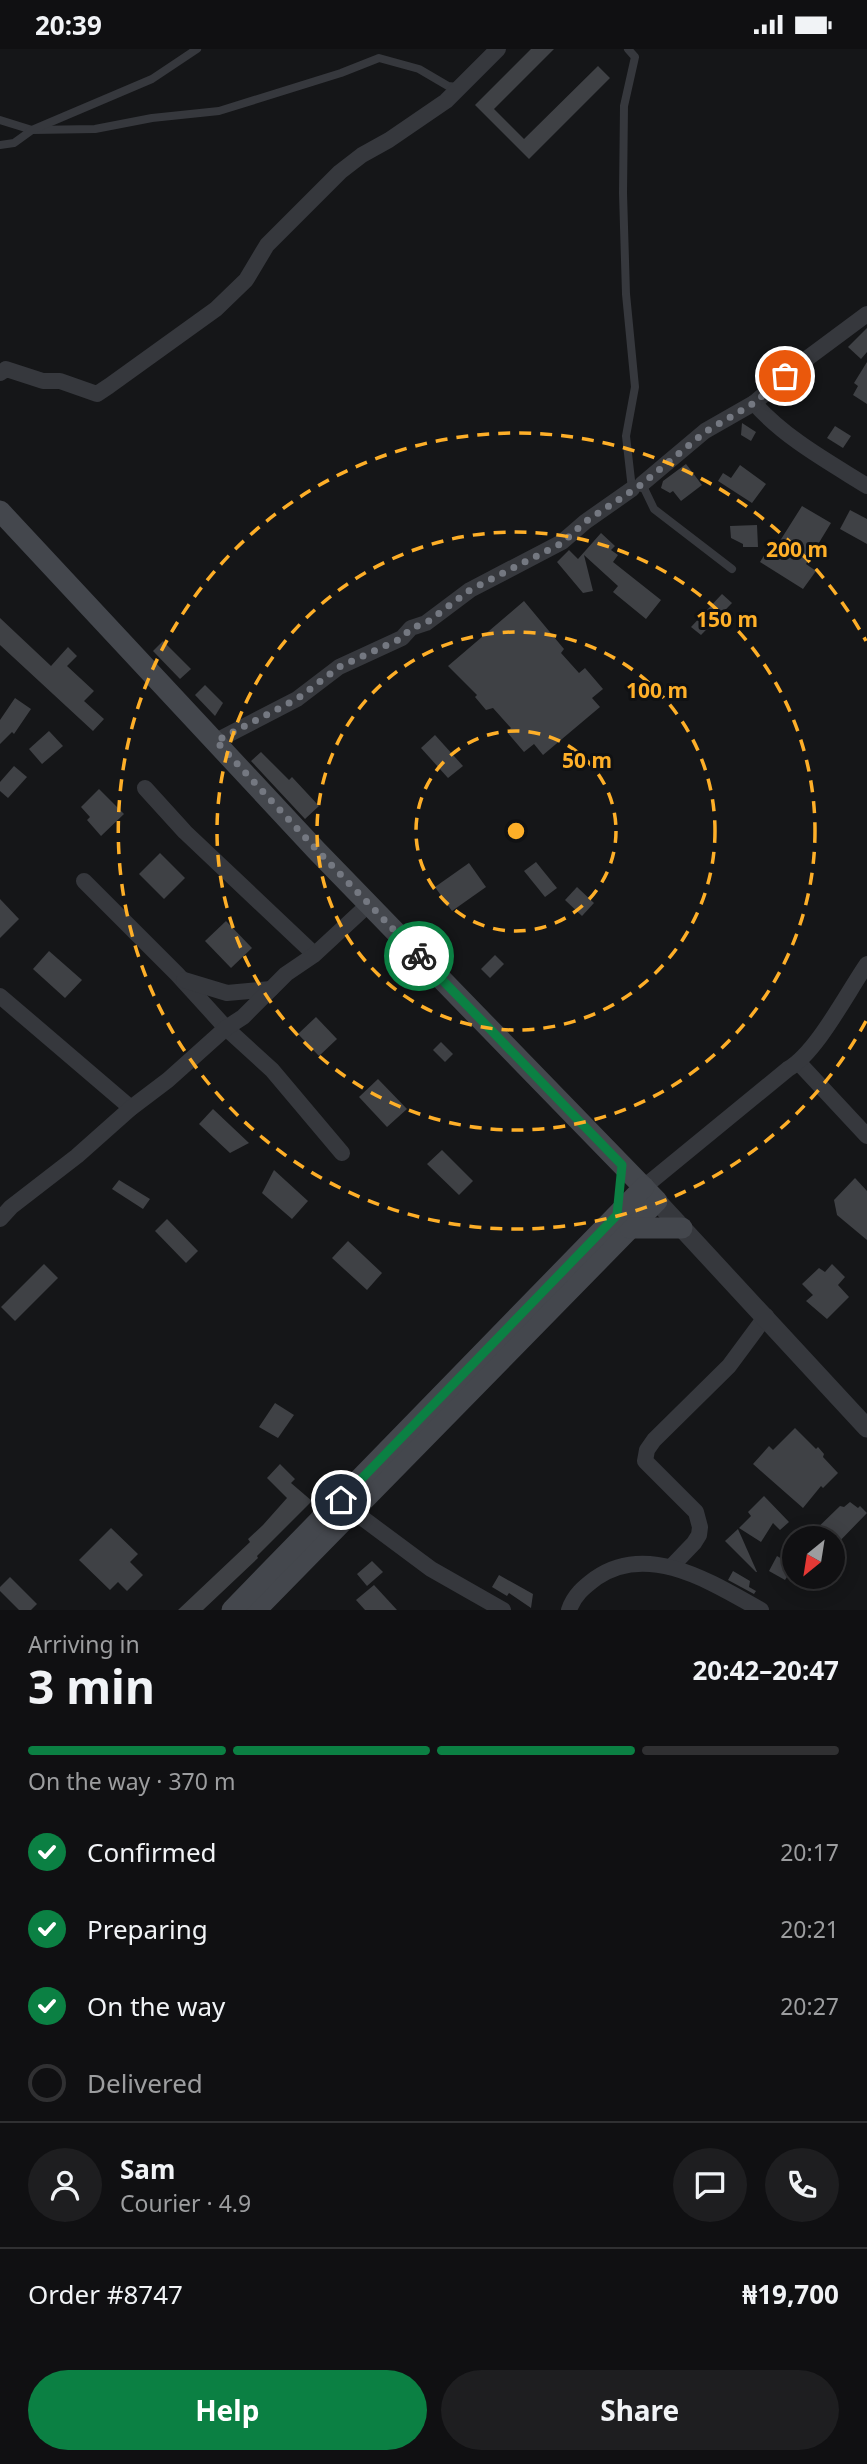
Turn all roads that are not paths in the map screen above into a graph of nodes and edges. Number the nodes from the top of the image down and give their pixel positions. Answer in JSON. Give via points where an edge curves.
{"nodes":[{"id":1,"x":197,"y":49,"type":"edge"},
{"id":2,"x":498,"y":49,"type":"edge"},
{"id":3,"x":628,"y":49,"type":"edge"},
{"id":4,"x":460,"y":87,"type":"junction"},
{"id":5,"x":0,"y":120,"type":"edge"},
{"id":6,"x":32,"y":130,"type":"junction"},
{"id":7,"x":0,"y":145,"type":"edge"},
{"id":8,"x":867,"y":314,"type":"edge"},
{"id":9,"x":0,"y":373,"type":"edge"},
{"id":10,"x":754,"y":403,"type":"junction"},
{"id":11,"x":867,"y":486,"type":"edge"},
{"id":12,"x":637,"y":487,"type":"junction"},
{"id":13,"x":0,"y":511,"type":"edge"},
{"id":14,"x":732,"y":569,"type":"dead end"},
{"id":15,"x":216,"y":741,"type":"junction"},
{"id":16,"x":145,"y":788,"type":"dead end"},
{"id":17,"x":83,"y":881,"type":"dead end"},
{"id":18,"x":369,"y":904,"type":"junction"},
{"id":19,"x":313,"y":953,"type":"junction"},
{"id":20,"x":867,"y":964,"type":"edge"},
{"id":21,"x":183,"y":980,"type":"junction"},
{"id":22,"x":271,"y":989,"type":"junction"},
{"id":23,"x":0,"y":996,"type":"edge"},
{"id":24,"x":226,"y":1028,"type":"junction"},
{"id":25,"x":799,"y":1063,"type":"junction"},
{"id":26,"x":131,"y":1108,"type":"junction"},
{"id":27,"x":867,"y":1136,"type":"edge"},
{"id":28,"x":342,"y":1153,"type":"dead end"},
{"id":29,"x":622,"y":1165,"type":"junction"},
{"id":30,"x":650,"y":1194,"type":"junction"},
{"id":31,"x":0,"y":1219,"type":"edge"},
{"id":32,"x":624,"y":1222,"type":"junction"},
{"id":33,"x":682,"y":1228,"type":"junction"},
{"id":34,"x":766,"y":1317,"type":"junction"},
{"id":35,"x":867,"y":1427,"type":"edge"},
{"id":36,"x":415,"y":1436,"type":"junction"},
{"id":37,"x":353,"y":1511,"type":"junction"},
{"id":38,"x":671,"y":1567,"type":"junction"},
{"id":39,"x":232,"y":1610,"type":"edge"},
{"id":40,"x":256,"y":1610,"type":"edge"},
{"id":41,"x":503,"y":1610,"type":"edge"},
{"id":42,"x":569,"y":1610,"type":"edge"},
{"id":43,"x":761,"y":1610,"type":"edge"}],
"edges":[{"from":1,"to":6,"type":"lane","via":[[152,79]]},
{"from":2,"to":4,"type":"street"},
{"from":3,"to":12,"type":"lane","via":[[635,57],[624,106],[623,193],[635,387],[626,436]]},
{"from":4,"to":6,"type":"lane","via":[[379,58],[219,111],[95,129]]},
{"from":4,"to":9,"type":"street","via":[[340,171],[267,245],[246,280],[216,309],[109,387],[97,394],[6,369]]},
{"from":5,"to":6,"type":"lane"},
{"from":6,"to":7,"type":"lane","via":[[14,143]]},
{"from":8,"to":10,"type":"street"},
{"from":10,"to":11,"type":"street","via":[[801,444]]},
{"from":10,"to":12,"type":"street","via":[[705,432]]},
{"from":12,"to":14,"type":"lane","via":[[654,509]]},
{"from":12,"to":15,"type":"street","via":[[562,543],[470,590],[402,638],[339,667],[297,699]]},
{"from":13,"to":15,"type":"main road"},
{"from":15,"to":18,"type":"main road"},
{"from":16,"to":19,"type":"street"},
{"from":17,"to":21,"type":"street"},
{"from":18,"to":19,"type":"street"},
{"from":18,"to":29,"type":"main road"},
{"from":19,"to":22,"type":"street"},
{"from":20,"to":25,"type":"street"},
{"from":21,"to":22,"type":"street","via":[[227,993]]},
{"from":21,"to":24,"type":"street"},
{"from":22,"to":24,"type":"street"},
{"from":23,"to":26,"type":"street"},
{"from":24,"to":26,"type":"street"},
{"from":24,"to":28,"type":"street","via":[[272,1070]]},
{"from":25,"to":27,"type":"street"},
{"from":25,"to":30,"type":"street","via":[[673,1164]]},
{"from":26,"to":31,"type":"street"},
{"from":29,"to":30,"type":"main road"},
{"from":29,"to":32,"type":"main road"},
{"from":30,"to":32,"type":"main road"},
{"from":30,"to":33,"type":"street"},
{"from":32,"to":33,"type":"main road"},
{"from":32,"to":36,"type":"main road"},
{"from":33,"to":34,"type":"street"},
{"from":34,"to":35,"type":"street"},
{"from":34,"to":38,"type":"street","via":[[729,1366],[644,1455],[696,1512],[700,1527],[694,1543]]},
{"from":36,"to":37,"type":"main road"},
{"from":36,"to":39,"type":"main road"},
{"from":37,"to":40,"type":"main road"},
{"from":37,"to":41,"type":"street","via":[[431,1569]]},
{"from":38,"to":42,"type":"street","via":[[629,1565],[603,1574],[582,1588]]},
{"from":38,"to":43,"type":"street"}]}
